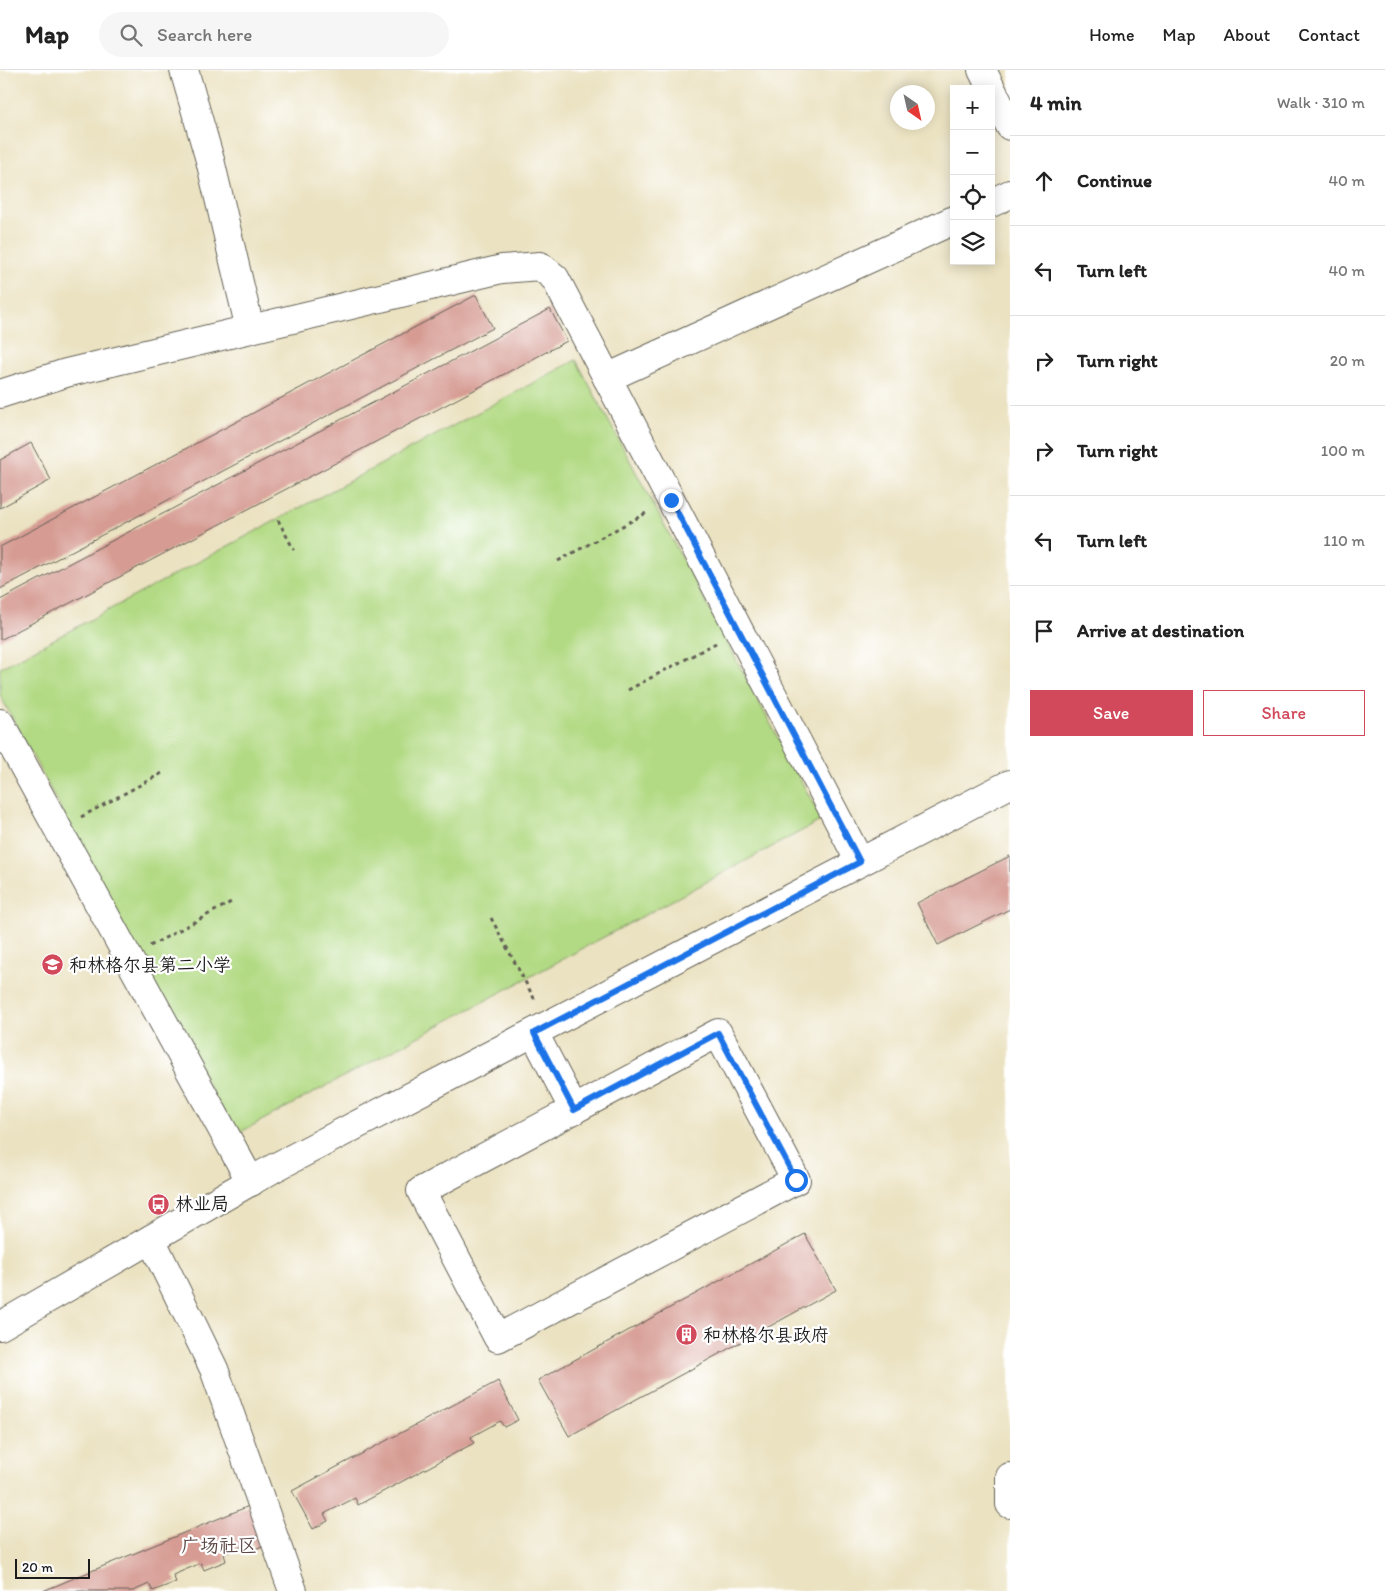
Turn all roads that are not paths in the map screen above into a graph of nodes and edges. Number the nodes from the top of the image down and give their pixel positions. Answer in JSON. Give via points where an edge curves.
{"nodes":[{"id":1,"x":184,"y":70,"type":"edge"},
{"id":2,"x":991,"y":73,"type":"edge"},
{"id":3,"x":1010,"y":126,"type":"edge"},
{"id":4,"x":1010,"y":194,"type":"edge"},
{"id":5,"x":995,"y":201,"type":"edge"},
{"id":6,"x":950,"y":222,"type":"edge"},
{"id":7,"x":250,"y":329,"type":"junction"},
{"id":8,"x":607,"y":378,"type":"junction"},
{"id":9,"x":0,"y":394,"type":"edge"},
{"id":10,"x":0,"y":723,"type":"edge"},
{"id":11,"x":1010,"y":784,"type":"edge"},
{"id":12,"x":860,"y":862,"type":"junction"},
{"id":13,"x":541,"y":1029,"type":"junction"},
{"id":14,"x":574,"y":1110,"type":"junction"},
{"id":15,"x":250,"y":1182,"type":"junction"},
{"id":16,"x":151,"y":1239,"type":"junction"},
{"id":17,"x":0,"y":1326,"type":"edge"},
{"id":18,"x":1010,"y":1477,"type":"edge"},
{"id":19,"x":1010,"y":1504,"type":"edge"},
{"id":20,"x":293,"y":1591,"type":"edge"}],
"edges":[{"from":1,"to":7,"type":"street","via":[[210,160]]},
{"from":2,"to":3,"type":"street"},
{"from":4,"to":5,"type":"street"},
{"from":6,"to":8,"type":"street"},
{"from":7,"to":8,"type":"street","via":[[502,269],[540,266],[555,278]]},
{"from":7,"to":9,"type":"street","via":[[66,373]]},
{"from":8,"to":12,"type":"street"},
{"from":10,"to":15,"type":"street"},
{"from":11,"to":12,"type":"street"},
{"from":12,"to":13,"type":"street"},
{"from":13,"to":14,"type":"street"},
{"from":13,"to":15,"type":"street"},
{"from":14,"to":14,"type":"street","via":[[421,1191],[498,1338],[796,1180],[718,1033]]},
{"from":15,"to":16,"type":"street"},
{"from":16,"to":17,"type":"street"},
{"from":16,"to":20,"type":"street","via":[[214,1369]]},
{"from":18,"to":19,"type":"street"}]}
